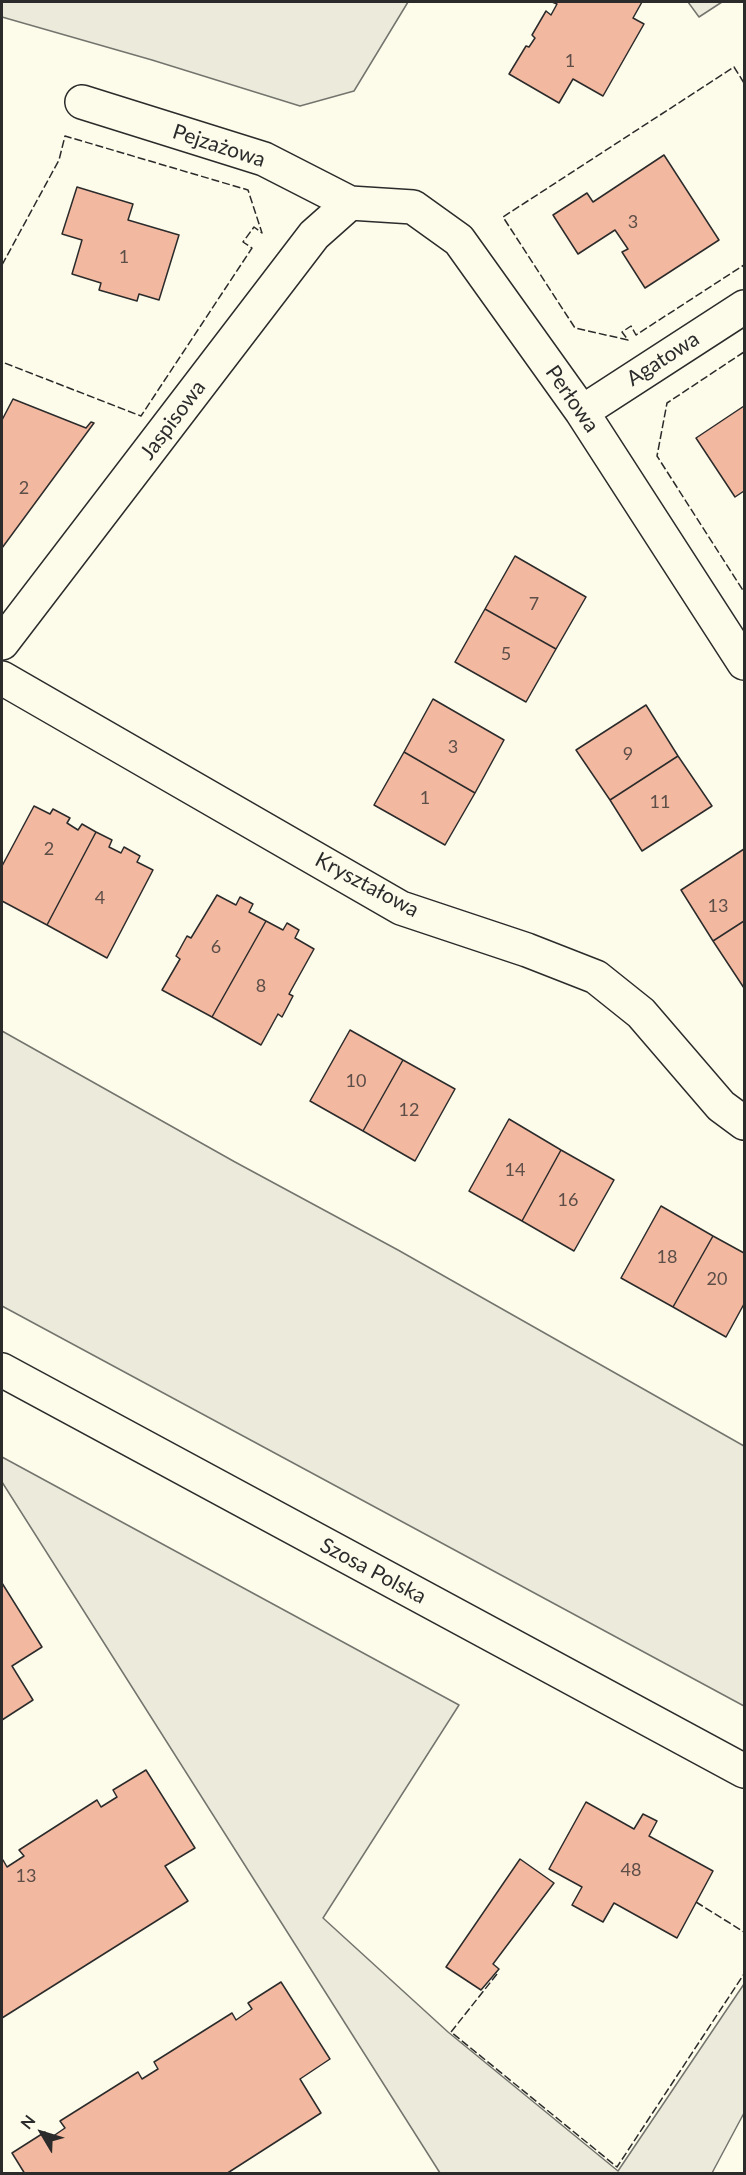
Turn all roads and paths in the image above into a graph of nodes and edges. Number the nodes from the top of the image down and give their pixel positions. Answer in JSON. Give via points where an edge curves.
{"nodes":[{"id":1,"x":82,"y":102,"type":"dead end"},
{"id":2,"x":350,"y":203,"type":"junction"},
{"id":3,"x":744,"y":307,"type":"edge"},
{"id":4,"x":582,"y":412,"type":"junction"},
{"id":5,"x":2,"y":643,"type":"edge"},
{"id":6,"x":744,"y":663,"type":"edge"},
{"id":7,"x":2,"y":678,"type":"edge"},
{"id":8,"x":744,"y":1123,"type":"edge"},
{"id":9,"x":2,"y":1370,"type":"edge"},
{"id":10,"x":744,"y":1772,"type":"edge"}],
"edges":[{"from":1,"to":2,"type":"street","name":"Pejzażowa","via":[[264,159]]},
{"from":2,"to":4,"type":"street","name":"Perłowa","via":[[413,207],[459,240]]},
{"from":2,"to":5,"type":"street","name":"Jaspisowa","via":[[314,235]]},
{"from":3,"to":4,"type":"street","name":"Agatowa"},
{"from":4,"to":6,"type":"street","name":"Perłowa"},
{"from":7,"to":8,"type":"street","name":"Kryształowa","via":[[401,908],[596,977],[641,1013],[722,1106]]},
{"from":9,"to":10,"type":"street","name":"Szosa Polska"}]}
